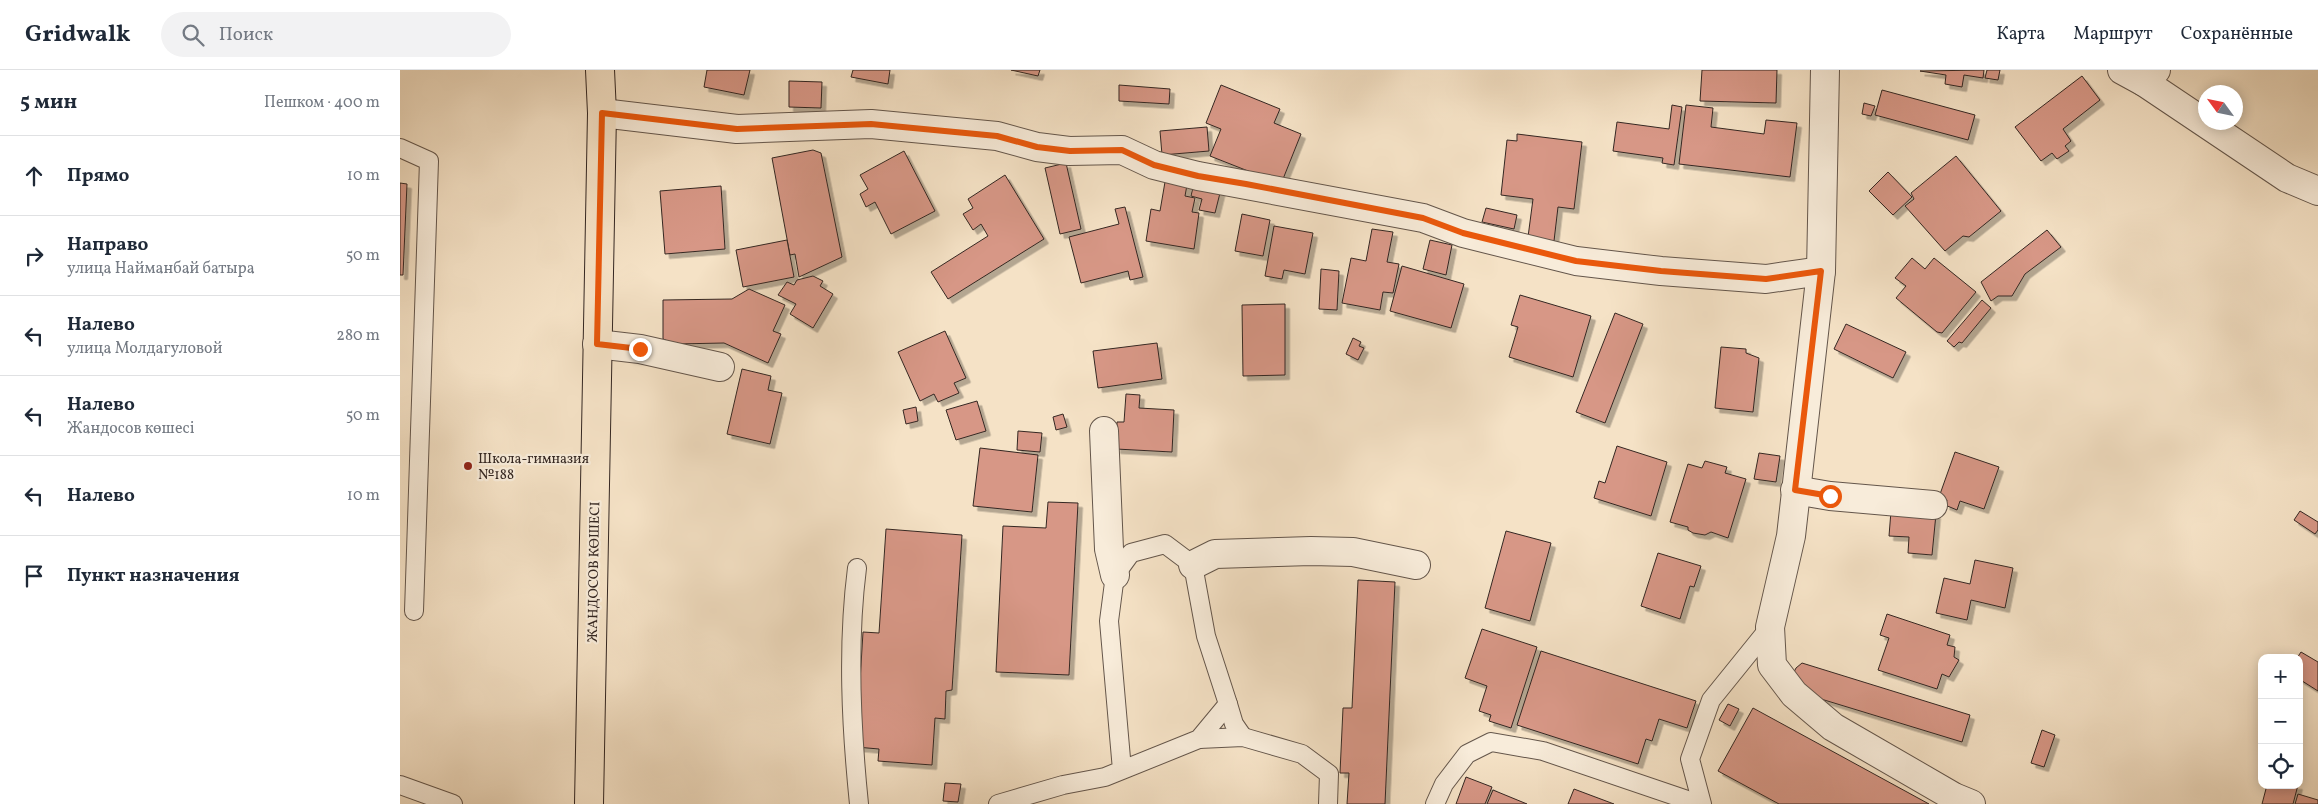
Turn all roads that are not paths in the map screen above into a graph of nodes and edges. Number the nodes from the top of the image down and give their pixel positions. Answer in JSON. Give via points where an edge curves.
{"nodes":[{"id":1,"x":600,"y":70,"type":"edge"},
{"id":2,"x":1826,"y":70,"type":"edge"},
{"id":3,"x":2141,"y":74,"type":"edge"},
{"id":4,"x":602,"y":113,"type":"junction"},
{"id":5,"x":400,"y":148,"type":"edge"},
{"id":6,"x":2318,"y":191,"type":"edge"},
{"id":7,"x":1821,"y":271,"type":"junction"},
{"id":8,"x":597,"y":344,"type":"junction"},
{"id":9,"x":720,"y":367,"type":"dead end"},
{"id":10,"x":1104,"y":431,"type":"dead end"},
{"id":11,"x":1795,"y":490,"type":"junction"},
{"id":12,"x":1933,"y":505,"type":"dead end"},
{"id":13,"x":1193,"y":565,"type":"junction"},
{"id":14,"x":1416,"y":565,"type":"dead end"},
{"id":15,"x":857,"y":568,"type":"dead end"},
{"id":16,"x":1116,"y":575,"type":"junction"},
{"id":17,"x":414,"y":611,"type":"dead end"},
{"id":18,"x":1770,"y":627,"type":"junction"},
{"id":19,"x":1228,"y":704,"type":"junction"},
{"id":20,"x":1244,"y":737,"type":"junction"},
{"id":21,"x":1199,"y":739,"type":"junction"},
{"id":22,"x":1122,"y":770,"type":"junction"},
{"id":23,"x":400,"y":786,"type":"edge"},
{"id":24,"x":1946,"y":798,"type":"edge"},
{"id":25,"x":453,"y":804,"type":"edge"},
{"id":26,"x":589,"y":804,"type":"edge"},
{"id":27,"x":859,"y":804,"type":"edge"},
{"id":28,"x":998,"y":804,"type":"edge"},
{"id":29,"x":1328,"y":804,"type":"edge"},
{"id":30,"x":1434,"y":804,"type":"edge"},
{"id":31,"x":1701,"y":804,"type":"edge"},
{"id":32,"x":1971,"y":804,"type":"edge"}],
"edges":[{"from":1,"to":4,"type":"main road","name":"ЖАНДОСОВ КӨШЕСІ"},
{"from":2,"to":7,"type":"street"},
{"from":3,"to":6,"type":"street","via":[[2287,178]]},
{"from":4,"to":7,"type":"street","via":[[737,129],[871,124],[997,136],[1037,147],[1070,151],[1122,150],[1154,165],[1198,176],[1423,218],[1463,233],[1576,261],[1766,279]]},
{"from":4,"to":8,"type":"main road","name":"ЖАНДОСОВ КӨШЕСІ"},
{"from":5,"to":17,"type":"lane","via":[[428,161]]},
{"from":7,"to":11,"type":"street"},
{"from":8,"to":9,"type":"street","via":[[640,349]]},
{"from":8,"to":26,"type":"main road","name":"ЖАНДОСОВ КӨШЕСІ"},
{"from":10,"to":16,"type":"street","via":[[1109,549]]},
{"from":11,"to":12,"type":"street"},
{"from":11,"to":18,"type":"street","via":[[1791,536]]},
{"from":13,"to":14,"type":"street","via":[[1215,554],[1311,551],[1353,552]]},
{"from":13,"to":16,"type":"lane","via":[[1165,544],[1131,553]]},
{"from":13,"to":19,"type":"lane","via":[[1206,636]]},
{"from":15,"to":27,"type":"lane","via":[[852,610],[852,706]]},
{"from":16,"to":22,"type":"lane","via":[[1109,621]]},
{"from":18,"to":24,"type":"street","via":[[1772,665],[1794,694],[1833,727]]},
{"from":18,"to":31,"type":"lane","via":[[1711,700],[1690,759]]},
{"from":19,"to":20,"type":"lane","via":[[1234,724]]},
{"from":19,"to":21,"type":"lane"},
{"from":20,"to":21,"type":"lane"},
{"from":20,"to":29,"type":"lane","via":[[1302,754],[1328,774]]},
{"from":21,"to":22,"type":"lane"},
{"from":22,"to":28,"type":"lane"},
{"from":23,"to":25,"type":"lane"},
{"from":24,"to":32,"type":"street"},
{"from":30,"to":31,"type":"lane","via":[[1444,784],[1467,754],[1491,742],[1543,751]]}]}
